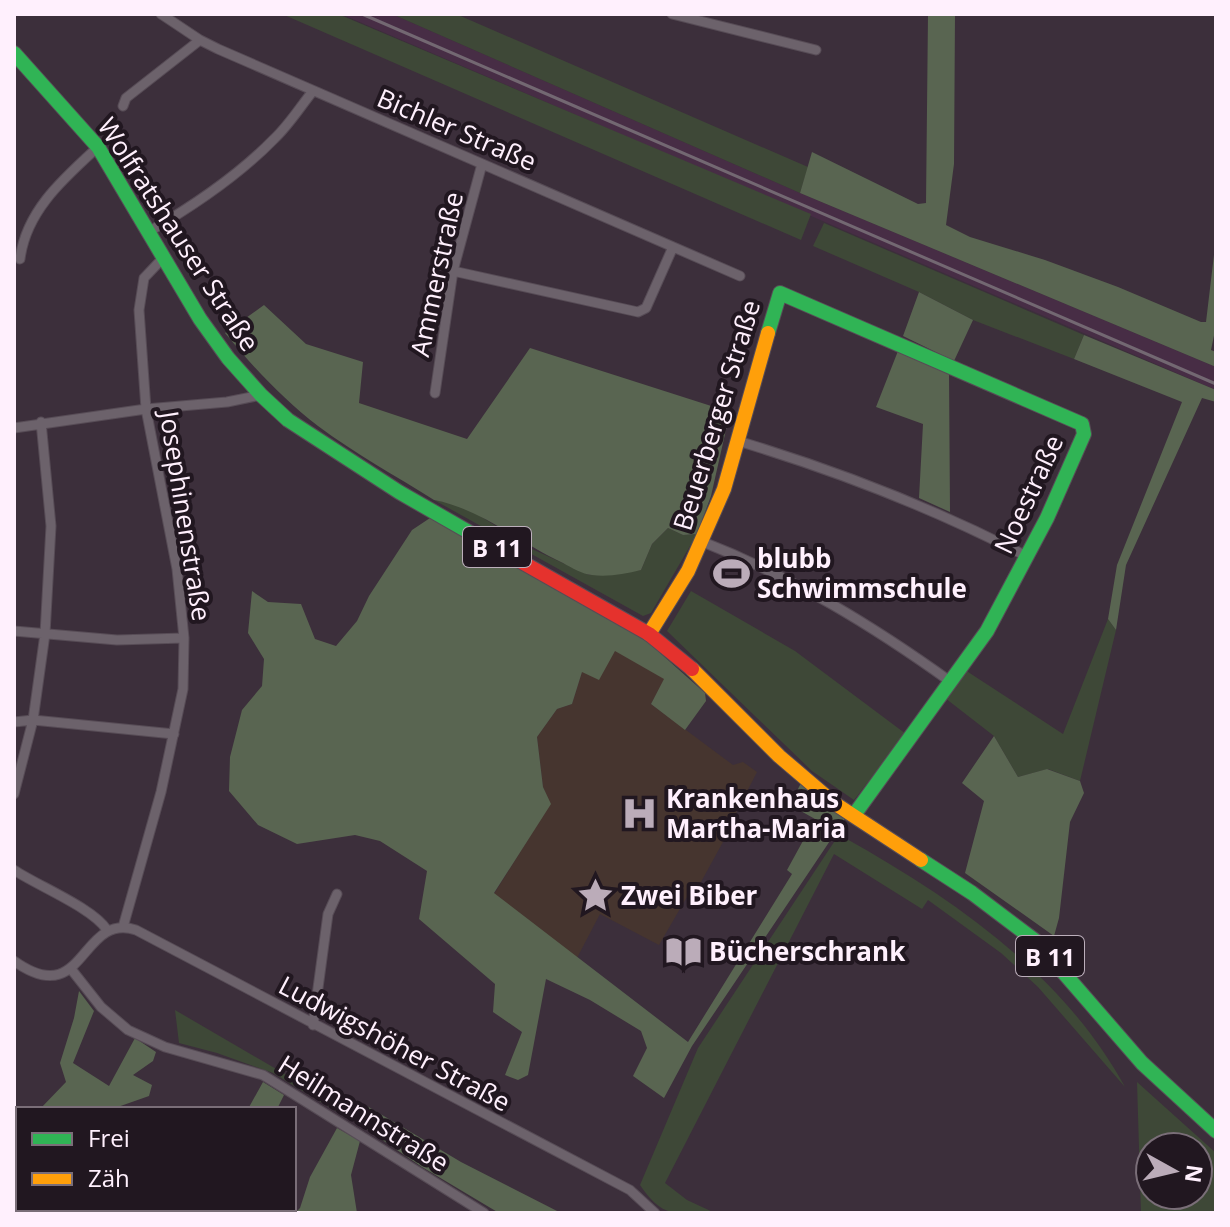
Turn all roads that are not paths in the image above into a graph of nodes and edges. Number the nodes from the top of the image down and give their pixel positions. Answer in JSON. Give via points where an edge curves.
{"nodes":[{"id":1,"x":161,"y":14,"type":"edge"},
{"id":2,"x":672,"y":14,"type":"edge"},
{"id":3,"x":688,"y":16,"type":"edge"},
{"id":4,"x":200,"y":40,"type":"junction"},
{"id":5,"x":816,"y":50,"type":"dead end"},
{"id":6,"x":14,"y":53,"type":"edge"},
{"id":7,"x":313,"y":91,"type":"junction"},
{"id":8,"x":123,"y":106,"type":"dead end"},
{"id":9,"x":98,"y":147,"type":"junction"},
{"id":10,"x":482,"y":164,"type":"junction"},
{"id":11,"x":150,"y":231,"type":"junction"},
{"id":12,"x":673,"y":247,"type":"junction"},
{"id":13,"x":164,"y":257,"type":"junction"},
{"id":14,"x":20,"y":259,"type":"dead end"},
{"id":15,"x":453,"y":271,"type":"junction"},
{"id":16,"x":740,"y":276,"type":"dead end"},
{"id":17,"x":780,"y":293,"type":"joint"},
{"id":18,"x":435,"y":393,"type":"dead end"},
{"id":19,"x":261,"y":395,"type":"junction"},
{"id":20,"x":146,"y":409,"type":"junction"},
{"id":21,"x":41,"y":422,"type":"junction"},
{"id":22,"x":14,"y":428,"type":"edge"},
{"id":23,"x":738,"y":441,"type":"junction"},
{"id":24,"x":703,"y":542,"type":"junction"},
{"id":25,"x":1026,"y":556,"type":"junction"},
{"id":26,"x":14,"y":631,"type":"edge"},
{"id":27,"x":45,"y":634,"type":"junction"},
{"id":28,"x":649,"y":634,"type":"junction"},
{"id":29,"x":184,"y":638,"type":"junction"},
{"id":30,"x":951,"y":682,"type":"junction"},
{"id":31,"x":33,"y":720,"type":"junction"},
{"id":32,"x":14,"y":722,"type":"edge"},
{"id":33,"x":174,"y":734,"type":"junction"},
{"id":34,"x":14,"y":794,"type":"edge"},
{"id":35,"x":854,"y":815,"type":"junction"},
{"id":36,"x":14,"y":870,"type":"edge"},
{"id":37,"x":337,"y":894,"type":"dead end"},
{"id":38,"x":123,"y":927,"type":"junction"},
{"id":39,"x":107,"y":930,"type":"junction"},
{"id":40,"x":14,"y":961,"type":"edge"},
{"id":41,"x":71,"y":969,"type":"junction"},
{"id":42,"x":313,"y":1025,"type":"junction"},
{"id":43,"x":1216,"y":1131,"type":"edge"},
{"id":44,"x":484,"y":1213,"type":"edge"},
{"id":45,"x":655,"y":1213,"type":"edge"}],
"edges":[{"from":1,"to":4,"type":"street","name":"Bichler Straße"},
{"from":2,"to":3,"type":"street"},
{"from":3,"to":5,"type":"street"},
{"from":4,"to":7,"type":"street","name":"Bichler Straße"},
{"from":4,"to":8,"type":"street","via":[[126,98]]},
{"from":6,"to":9,"type":"main road","name":"Wolfratshauser Straße","number":"B 11"},
{"from":7,"to":10,"type":"street","name":"Bichler Straße"},
{"from":7,"to":11,"type":"street","via":[[260,153]]},
{"from":9,"to":11,"type":"main road","name":"Wolfratshauser Straße","number":"B 11"},
{"from":9,"to":14,"type":"street","via":[[42,204],[22,243]]},
{"from":10,"to":12,"type":"street","name":"Bichler Straße"},
{"from":10,"to":15,"type":"street","name":"Ammerstraße"},
{"from":11,"to":13,"type":"main road","name":"Wolfratshauser Straße","number":"B 11"},
{"from":12,"to":15,"type":"street","via":[[646,308],[638,312]]},
{"from":12,"to":16,"type":"street","name":"Bichler Straße"},
{"from":13,"to":19,"type":"main road","name":"Wolfratshauser Straße","number":"B 11","via":[[200,319]]},
{"from":13,"to":20,"type":"street","name":"Josephinenstraße","via":[[148,272],[141,290]]},
{"from":15,"to":18,"type":"street","name":"Ammerstraße"},
{"from":17,"to":23,"type":"main road","name":"Beuerberger Straße"},
{"from":17,"to":25,"type":"main road","name":"Noestraße","via":[[1082,424],[1084,434]]},
{"from":19,"to":20,"type":"street"},
{"from":19,"to":28,"type":"main road","name":"Wolfratshauser Straße","number":"B 11","via":[[307,434],[386,484]]},
{"from":20,"to":21,"type":"street"},
{"from":20,"to":29,"type":"street","name":"Josephinenstraße","via":[[171,533]]},
{"from":21,"to":22,"type":"street"},
{"from":21,"to":27,"type":"street","via":[[51,526]]},
{"from":23,"to":24,"type":"main road","name":"Beuerberger Straße"},
{"from":23,"to":25,"type":"street","via":[[901,497]]},
{"from":24,"to":28,"type":"main road","name":"Beuerberger Straße"},
{"from":24,"to":30,"type":"street","via":[[836,604]]},
{"from":25,"to":30,"type":"main road","name":"Noestraße","via":[[987,631]]},
{"from":26,"to":27,"type":"street"},
{"from":27,"to":29,"type":"street"},
{"from":27,"to":31,"type":"street"},
{"from":28,"to":35,"type":"main road","name":"Wolfratshauser Straße","number":"B 11","via":[[689,666],[779,757]]},
{"from":29,"to":33,"type":"street","name":"Josephinenstraße","via":[[183,689]]},
{"from":30,"to":35,"type":"main road","name":"Noestraße"},
{"from":31,"to":32,"type":"street"},
{"from":31,"to":33,"type":"street"},
{"from":31,"to":34,"type":"street"},
{"from":33,"to":38,"type":"street","name":"Josephinenstraße"},
{"from":35,"to":43,"type":"main road","name":"Wolfratshauser Straße","number":"B 11","via":[[1037,942],[1142,1063]]},
{"from":36,"to":39,"type":"street","via":[[89,913]]},
{"from":37,"to":42,"type":"street","via":[[328,914]]},
{"from":38,"to":39,"type":"street"},
{"from":38,"to":42,"type":"street","name":"Ludwigshöher Straße"},
{"from":39,"to":41,"type":"street"},
{"from":40,"to":41,"type":"street","via":[[42,975]]},
{"from":41,"to":44,"type":"street","name":"Heilmannstraße","via":[[101,1007],[128,1030],[165,1047],[263,1075]]},
{"from":42,"to":45,"type":"street","name":"Ludwigshöher Straße","via":[[630,1190]]}]}
